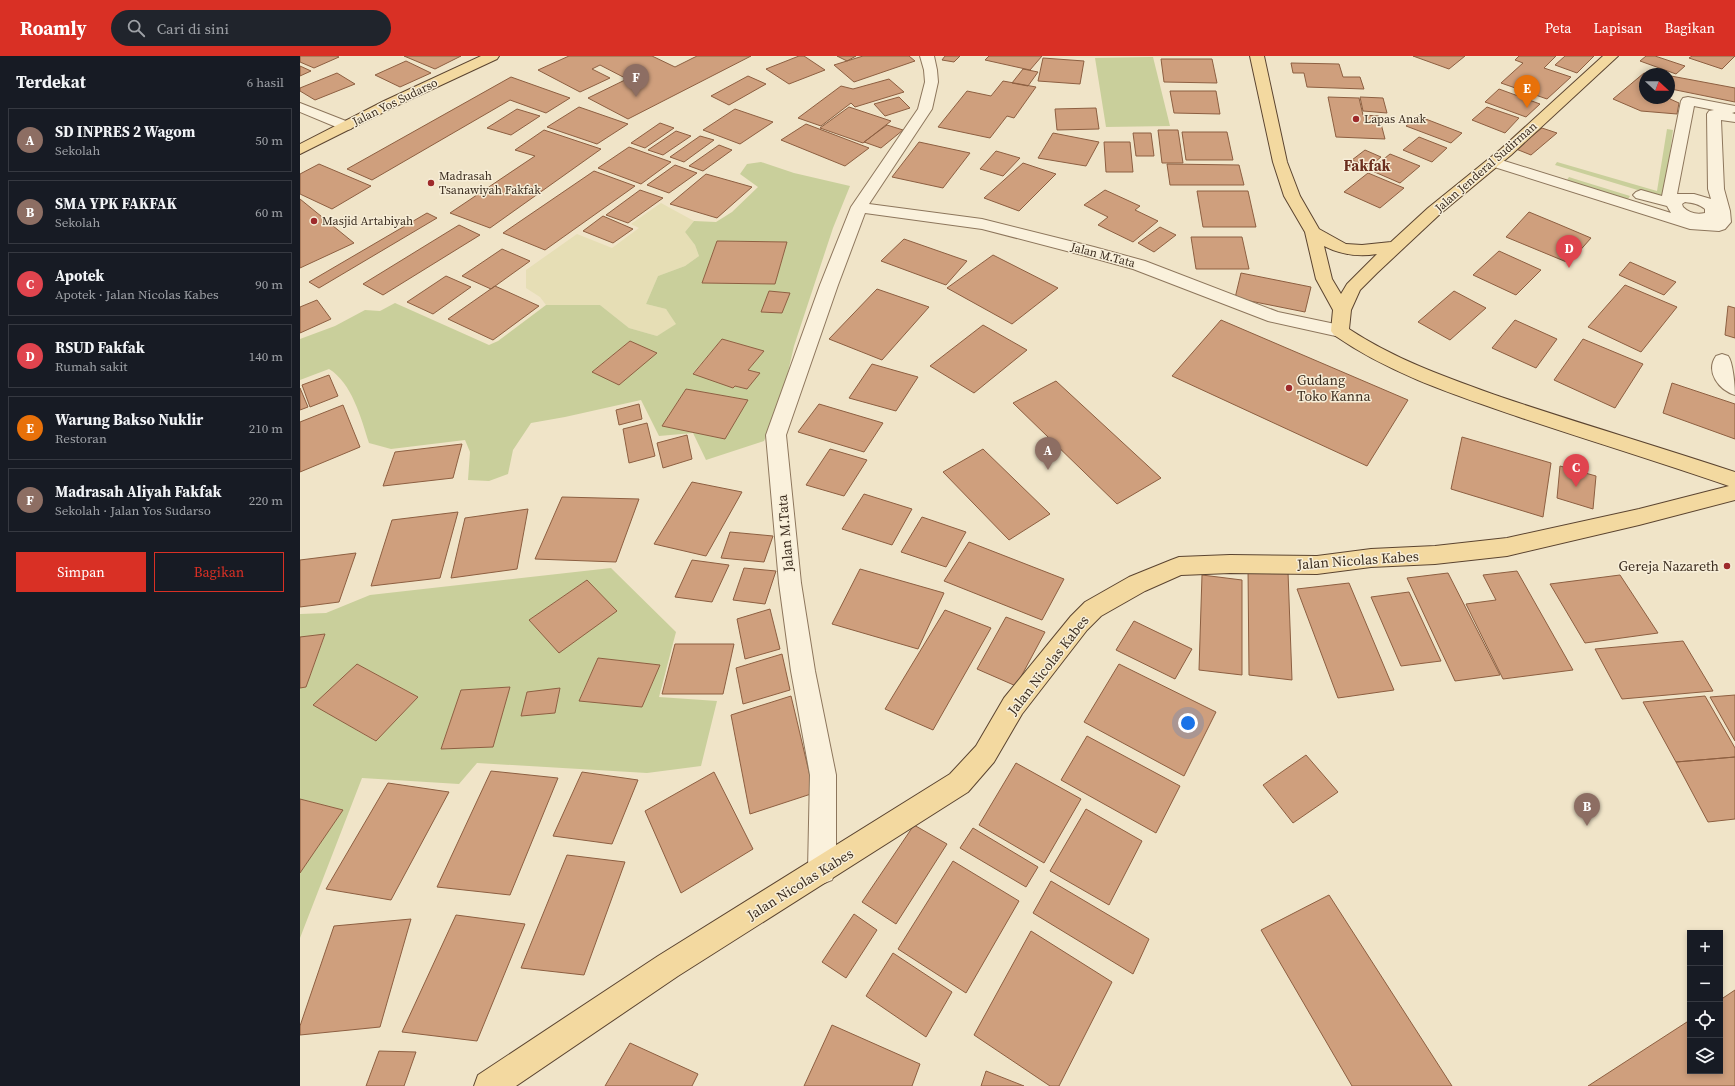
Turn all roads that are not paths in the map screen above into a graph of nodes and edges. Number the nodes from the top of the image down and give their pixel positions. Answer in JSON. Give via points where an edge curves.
{"nodes":[{"id":1,"x":492,"y":56,"type":"edge"},
{"id":2,"x":927,"y":56,"type":"edge"},
{"id":3,"x":1257,"y":56,"type":"edge"},
{"id":4,"x":1611,"y":56,"type":"edge"},
{"id":5,"x":300,"y":107,"type":"edge"},
{"id":6,"x":1735,"y":110,"type":"edge"},
{"id":7,"x":1735,"y":118,"type":"edge"},
{"id":8,"x":346,"y":126,"type":"junction"},
{"id":9,"x":300,"y":150,"type":"edge"},
{"id":10,"x":1506,"y":152,"type":"junction"},
{"id":11,"x":1493,"y":162,"type":"junction"},
{"id":12,"x":859,"y":208,"type":"junction"},
{"id":13,"x":1313,"y":232,"type":"junction"},
{"id":14,"x":1397,"y":246,"type":"junction"},
{"id":15,"x":1342,"y":310,"type":"junction"},
{"id":16,"x":1340,"y":331,"type":"junction"},
{"id":17,"x":1722,"y":360,"type":"dead end"},
{"id":18,"x":1735,"y":388,"type":"edge"},
{"id":19,"x":1735,"y":480,"type":"edge"},
{"id":20,"x":1735,"y":492,"type":"edge"},
{"id":21,"x":822,"y":870,"type":"junction"},
{"id":22,"x":488,"y":1086,"type":"edge"}],
"edges":[{"from":1,"to":8,"type":"main road","name":"Jalan Yos Sudarso"},
{"from":2,"to":12,"type":"street","name":"Jalan M.Tata","via":[[933,74],[931,95],[925,109]]},
{"from":3,"to":13,"type":"main road","via":[[1280,162],[1292,196]]},
{"from":4,"to":10,"type":"main road","name":"Jalan Jenderal Sudirman"},
{"from":5,"to":8,"type":"street"},
{"from":6,"to":10,"type":"street","via":[[1688,101],[1668,202]]},
{"from":7,"to":11,"type":"street","via":[[1714,114],[1716,189],[1723,222],[1719,226],[1690,224]]},
{"from":8,"to":9,"type":"main road","name":"Jalan Yos Sudarso"},
{"from":10,"to":11,"type":"main road","name":"Jalan Jenderal Sudirman"},
{"from":11,"to":14,"type":"main road","name":"Jalan Jenderal Sudirman"},
{"from":12,"to":16,"type":"street","name":"Jalan M.Tata","via":[[982,224],[1088,250],[1140,265],[1274,317]]},
{"from":12,"to":21,"type":"street","name":"Jalan M.Tata","via":[[776,435],[790,583],[822,775]]},
{"from":13,"to":14,"type":"main road","via":[[1349,250]]},
{"from":13,"to":15,"type":"main road","via":[[1324,279]]},
{"from":14,"to":15,"type":"main road","name":"Jalan Jenderal Sudirman","via":[[1353,288]]},
{"from":15,"to":16,"type":"main road"},
{"from":16,"to":19,"type":"main road","via":[[1360,346],[1428,378],[1525,413],[1654,452]]},
{"from":17,"to":18,"type":"street","via":[[1725,381]]},
{"from":20,"to":21,"type":"main road","name":"Jalan Nicolas Kabes","via":[[1507,547],[1316,565],[1179,566],[1137,584],[1093,609],[1013,706],[985,754],[959,783]]},
{"from":21,"to":22,"type":"main road","name":"Jalan Nicolas Kabes","via":[[668,966]]}]}
